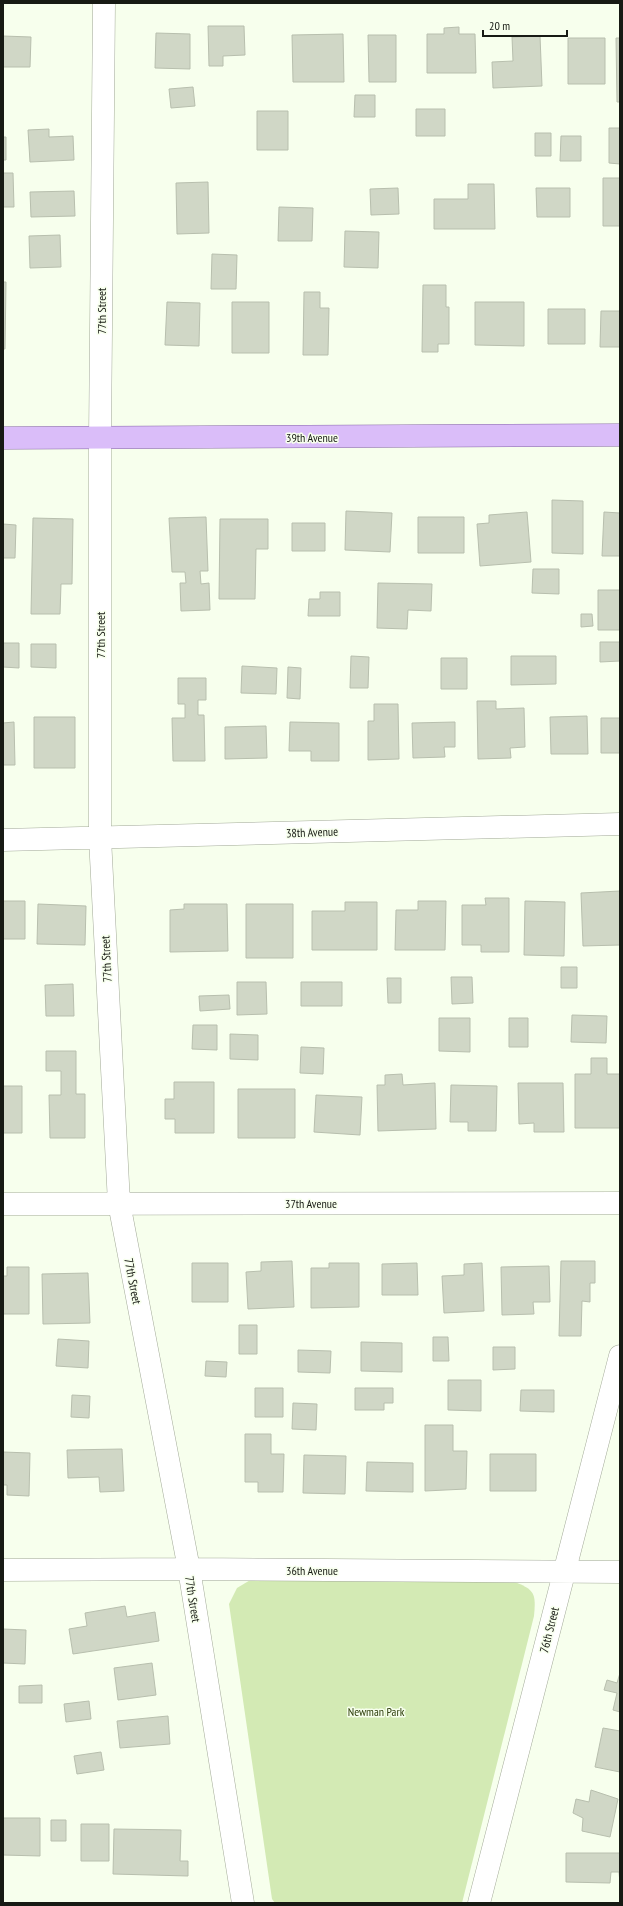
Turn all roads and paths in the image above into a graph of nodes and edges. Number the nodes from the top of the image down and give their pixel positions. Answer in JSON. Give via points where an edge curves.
{"nodes":[{"id":1,"x":104,"y":3,"type":"edge"},
{"id":2,"x":620,"y":435,"type":"edge"},
{"id":3,"x":3,"y":438,"type":"edge"},
{"id":4,"x":100,"y":439,"type":"junction"},
{"id":5,"x":620,"y":824,"type":"edge"},
{"id":6,"x":100,"y":838,"type":"junction"},
{"id":7,"x":3,"y":840,"type":"edge"},
{"id":8,"x":119,"y":1203,"type":"junction"},
{"id":9,"x":620,"y":1203,"type":"edge"},
{"id":10,"x":3,"y":1204,"type":"edge"},
{"id":11,"x":620,"y":1356,"type":"edge"},
{"id":12,"x":188,"y":1569,"type":"junction"},
{"id":13,"x":3,"y":1570,"type":"edge"},
{"id":14,"x":564,"y":1572,"type":"junction"},
{"id":15,"x":620,"y":1572,"type":"edge"},
{"id":16,"x":243,"y":1903,"type":"edge"},
{"id":17,"x":479,"y":1903,"type":"edge"}],
"edges":[{"from":1,"to":4,"type":"street","name":"77th Street"},
{"from":2,"to":4,"type":"main road","name":"39th Avenue"},
{"from":3,"to":4,"type":"main road","name":"39th Avenue"},
{"from":4,"to":6,"type":"street","name":"77th Street"},
{"from":5,"to":6,"type":"street","name":"38th Avenue"},
{"from":6,"to":7,"type":"street","name":"38th Avenue"},
{"from":6,"to":8,"type":"street","name":"77th Street"},
{"from":8,"to":9,"type":"street","name":"37th Avenue"},
{"from":8,"to":10,"type":"street","name":"37th Avenue"},
{"from":8,"to":12,"type":"street","name":"77th Street"},
{"from":11,"to":14,"type":"street","name":"76th Street"},
{"from":12,"to":13,"type":"street","name":"36th Avenue"},
{"from":12,"to":14,"type":"street","name":"36th Avenue"},
{"from":12,"to":16,"type":"street","name":"77th Street"},
{"from":14,"to":15,"type":"street","name":"36th Avenue"},
{"from":14,"to":17,"type":"street","name":"76th Street"}]}
